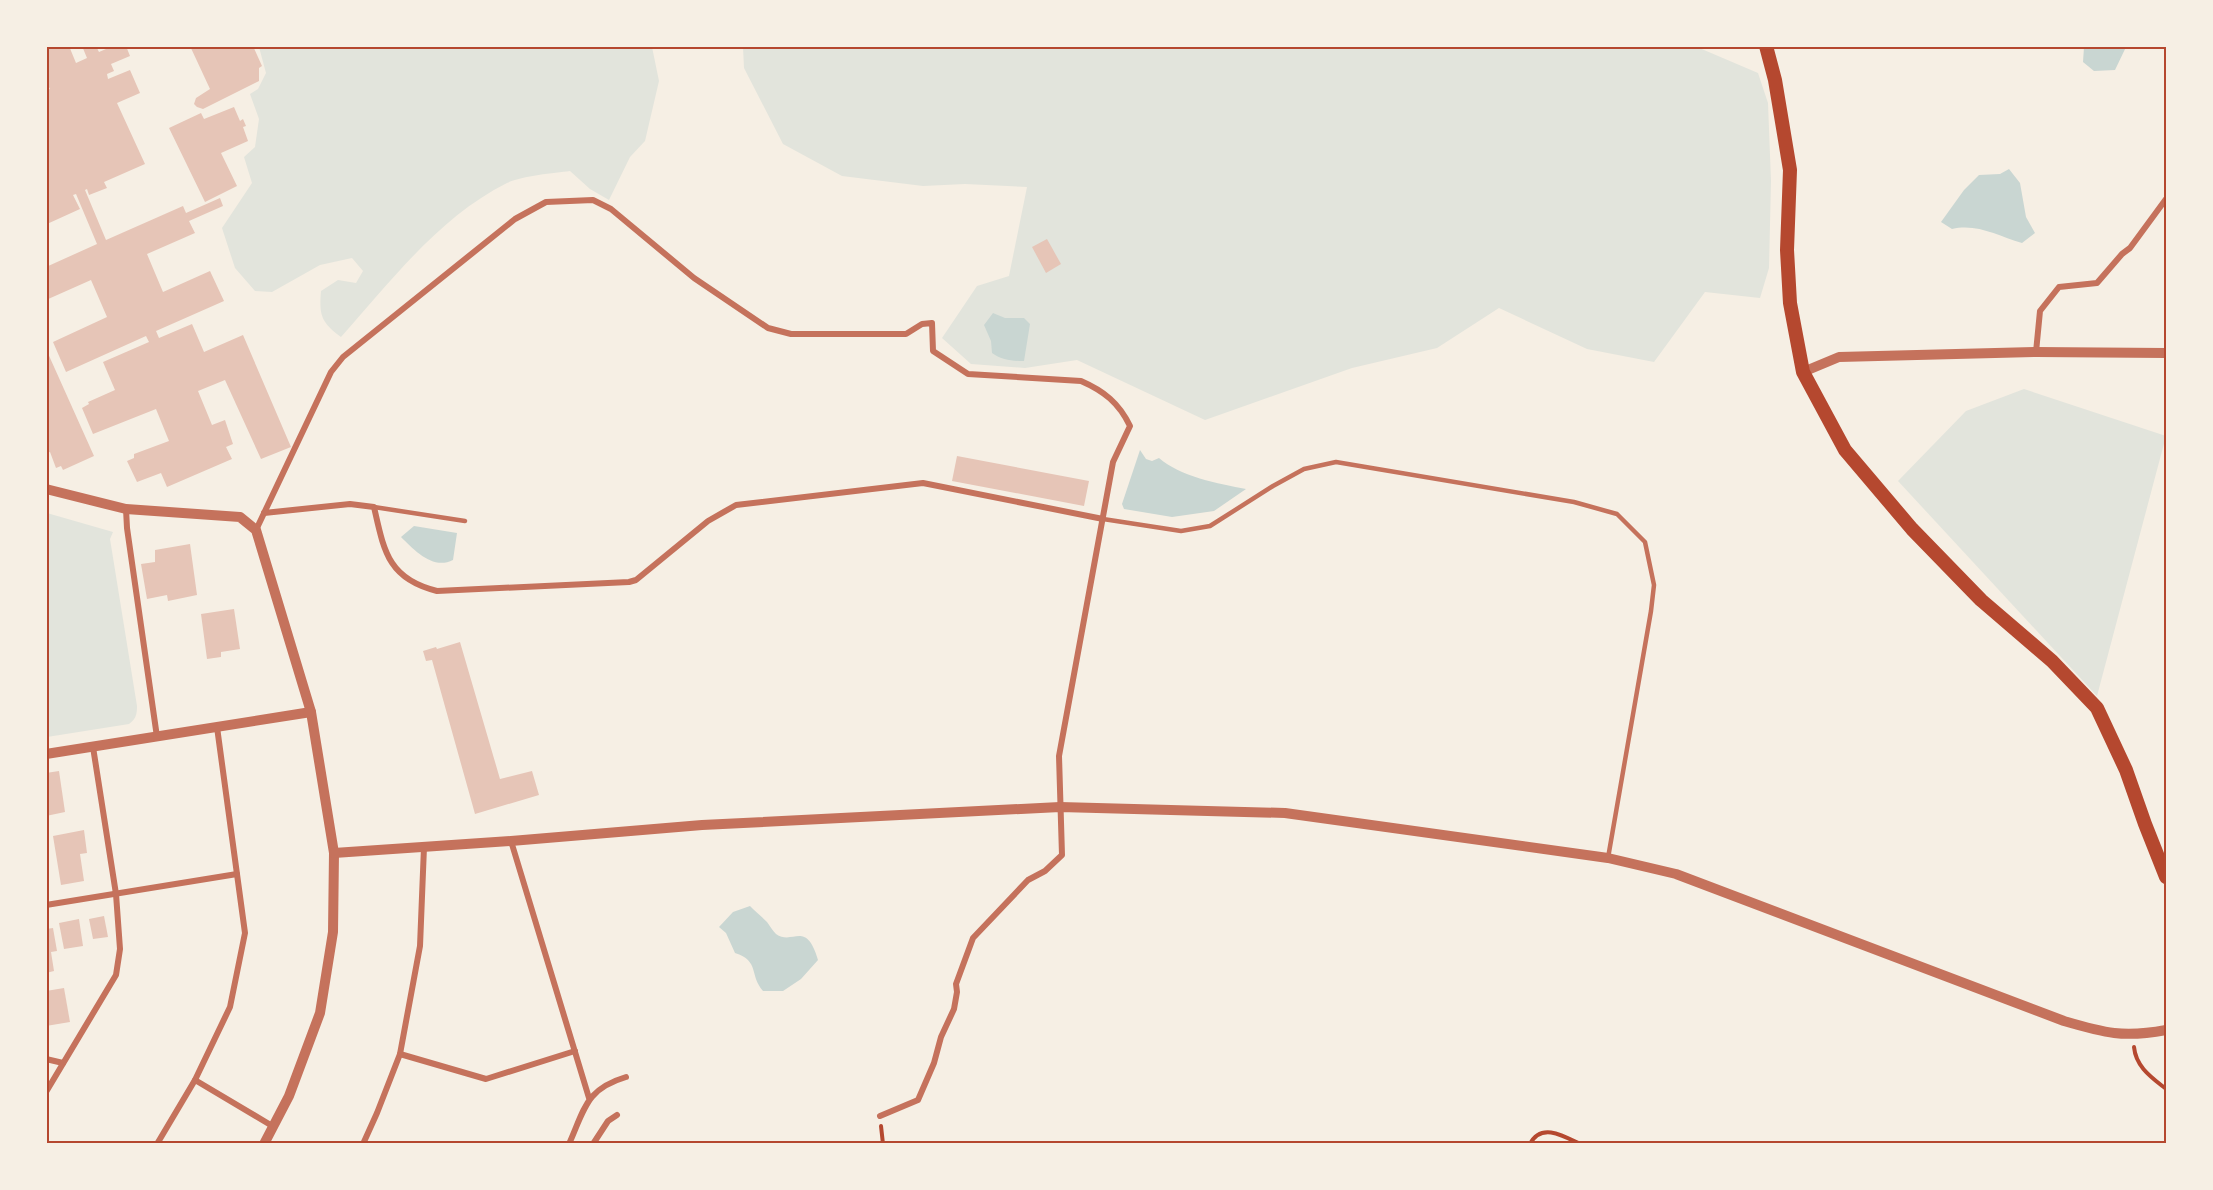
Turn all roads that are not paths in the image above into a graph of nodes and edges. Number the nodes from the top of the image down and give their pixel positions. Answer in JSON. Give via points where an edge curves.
{"nodes":[{"id":1,"x":1766,"y":46,"type":"edge"},
{"id":2,"x":2166,"y":199,"type":"edge"},
{"id":3,"x":2036,"y":352,"type":"junction"},
{"id":4,"x":2166,"y":353,"type":"edge"},
{"id":5,"x":1803,"y":372,"type":"junction"},
{"id":6,"x":46,"y":489,"type":"edge"},
{"id":7,"x":374,"y":507,"type":"junction"},
{"id":8,"x":126,"y":509,"type":"junction"},
{"id":9,"x":264,"y":513,"type":"junction"},
{"id":10,"x":1103,"y":519,"type":"junction"},
{"id":11,"x":465,"y":521,"type":"dead end"},
{"id":12,"x":256,"y":530,"type":"junction"},
{"id":13,"x":310,"y":712,"type":"junction"},
{"id":14,"x":216,"y":727,"type":"junction"},
{"id":15,"x":157,"y":737,"type":"junction"},
{"id":16,"x":93,"y":747,"type":"junction"},
{"id":17,"x":46,"y":754,"type":"edge"},
{"id":18,"x":1060,"y":807,"type":"junction"},
{"id":19,"x":511,"y":842,"type":"junction"},
{"id":20,"x":424,"y":847,"type":"junction"},
{"id":21,"x":333,"y":853,"type":"junction"},
{"id":22,"x":1608,"y":858,"type":"junction"},
{"id":23,"x":237,"y":874,"type":"junction"},
{"id":24,"x":2166,"y":877,"type":"edge"},
{"id":25,"x":116,"y":894,"type":"junction"},
{"id":26,"x":46,"y":905,"type":"edge"},
{"id":27,"x":2166,"y":1030,"type":"edge"},
{"id":28,"x":575,"y":1051,"type":"junction"},
{"id":29,"x":400,"y":1054,"type":"junction"},
{"id":30,"x":46,"y":1059,"type":"edge"},
{"id":31,"x":63,"y":1063,"type":"junction"},
{"id":32,"x":626,"y":1077,"type":"dead end"},
{"id":33,"x":195,"y":1080,"type":"junction"},
{"id":34,"x":46,"y":1092,"type":"edge"},
{"id":35,"x":590,"y":1098,"type":"junction"},
{"id":36,"x":617,"y":1115,"type":"dead end"},
{"id":37,"x":880,"y":1116,"type":"dead end"},
{"id":38,"x":274,"y":1126,"type":"junction"},
{"id":39,"x":157,"y":1143,"type":"edge"},
{"id":40,"x":264,"y":1143,"type":"edge"},
{"id":41,"x":363,"y":1143,"type":"edge"},
{"id":42,"x":569,"y":1143,"type":"edge"},
{"id":43,"x":593,"y":1143,"type":"edge"}],
"edges":[{"from":1,"to":5,"type":"main road","via":[[1790,170],[1786,250],[1790,303]]},
{"from":2,"to":3,"type":"street","via":[[2130,248],[2097,283],[2059,287],[2040,311]]},
{"from":3,"to":4,"type":"street"},
{"from":3,"to":5,"type":"street","via":[[1839,357]]},
{"from":5,"to":24,"type":"main road","via":[[1845,450],[1912,529],[1981,600],[2052,661],[2097,708],[2126,770]]},
{"from":6,"to":8,"type":"street"},
{"from":7,"to":9,"type":"street","via":[[350,504]]},
{"from":7,"to":10,"type":"street","via":[[384,550],[397,571],[415,584],[437,591],[629,582],[708,521],[736,505],[923,483]]},
{"from":7,"to":11,"type":"lane"},
{"from":8,"to":12,"type":"street","via":[[240,517]]},
{"from":8,"to":15,"type":"street"},
{"from":9,"to":10,"type":"street","via":[[331,372],[343,357],[515,219],[546,202],[593,200],[611,209],[694,278],[768,328],[791,334],[906,334],[932,323],[933,351],[968,374],[1081,381],[1098,389],[1122,410],[1130,426],[1113,462]]},
{"from":9,"to":12,"type":"street"},
{"from":10,"to":18,"type":"street","via":[[1059,756]]},
{"from":10,"to":22,"type":"lane","via":[[1181,531],[1210,526],[1304,469],[1336,462],[1574,502],[1617,514],[1645,542],[1654,585]]},
{"from":12,"to":13,"type":"street"},
{"from":13,"to":14,"type":"street"},
{"from":13,"to":21,"type":"street"},
{"from":14,"to":15,"type":"street"},
{"from":14,"to":23,"type":"street"},
{"from":15,"to":16,"type":"street"},
{"from":16,"to":17,"type":"street"},
{"from":16,"to":25,"type":"street"},
{"from":18,"to":19,"type":"street","via":[[702,825]]},
{"from":18,"to":22,"type":"street","via":[[1285,813]]},
{"from":18,"to":37,"type":"street","via":[[1062,855],[1028,880],[974,938],[956,984],[954,1009],[918,1100]]},
{"from":19,"to":20,"type":"street"},
{"from":19,"to":28,"type":"street"},
{"from":20,"to":21,"type":"street"},
{"from":20,"to":29,"type":"street","via":[[420,946]]},
{"from":21,"to":38,"type":"street","via":[[333,932],[320,1013]]},
{"from":22,"to":27,"type":"street","via":[[1676,873],[2064,1021],[2132,1035]]},
{"from":23,"to":25,"type":"street"},
{"from":23,"to":33,"type":"street","via":[[245,933],[240,966],[230,1007]]},
{"from":25,"to":26,"type":"street"},
{"from":25,"to":31,"type":"street","via":[[120,949],[116,975]]},
{"from":28,"to":29,"type":"street","via":[[486,1079]]},
{"from":28,"to":35,"type":"street"},
{"from":29,"to":41,"type":"street"},
{"from":30,"to":31,"type":"street"},
{"from":31,"to":34,"type":"street"},
{"from":32,"to":35,"type":"street","via":[[608,1083]]},
{"from":33,"to":38,"type":"street"},
{"from":33,"to":39,"type":"street"},
{"from":35,"to":42,"type":"street"},
{"from":36,"to":43,"type":"street"},
{"from":38,"to":40,"type":"street"}]}
